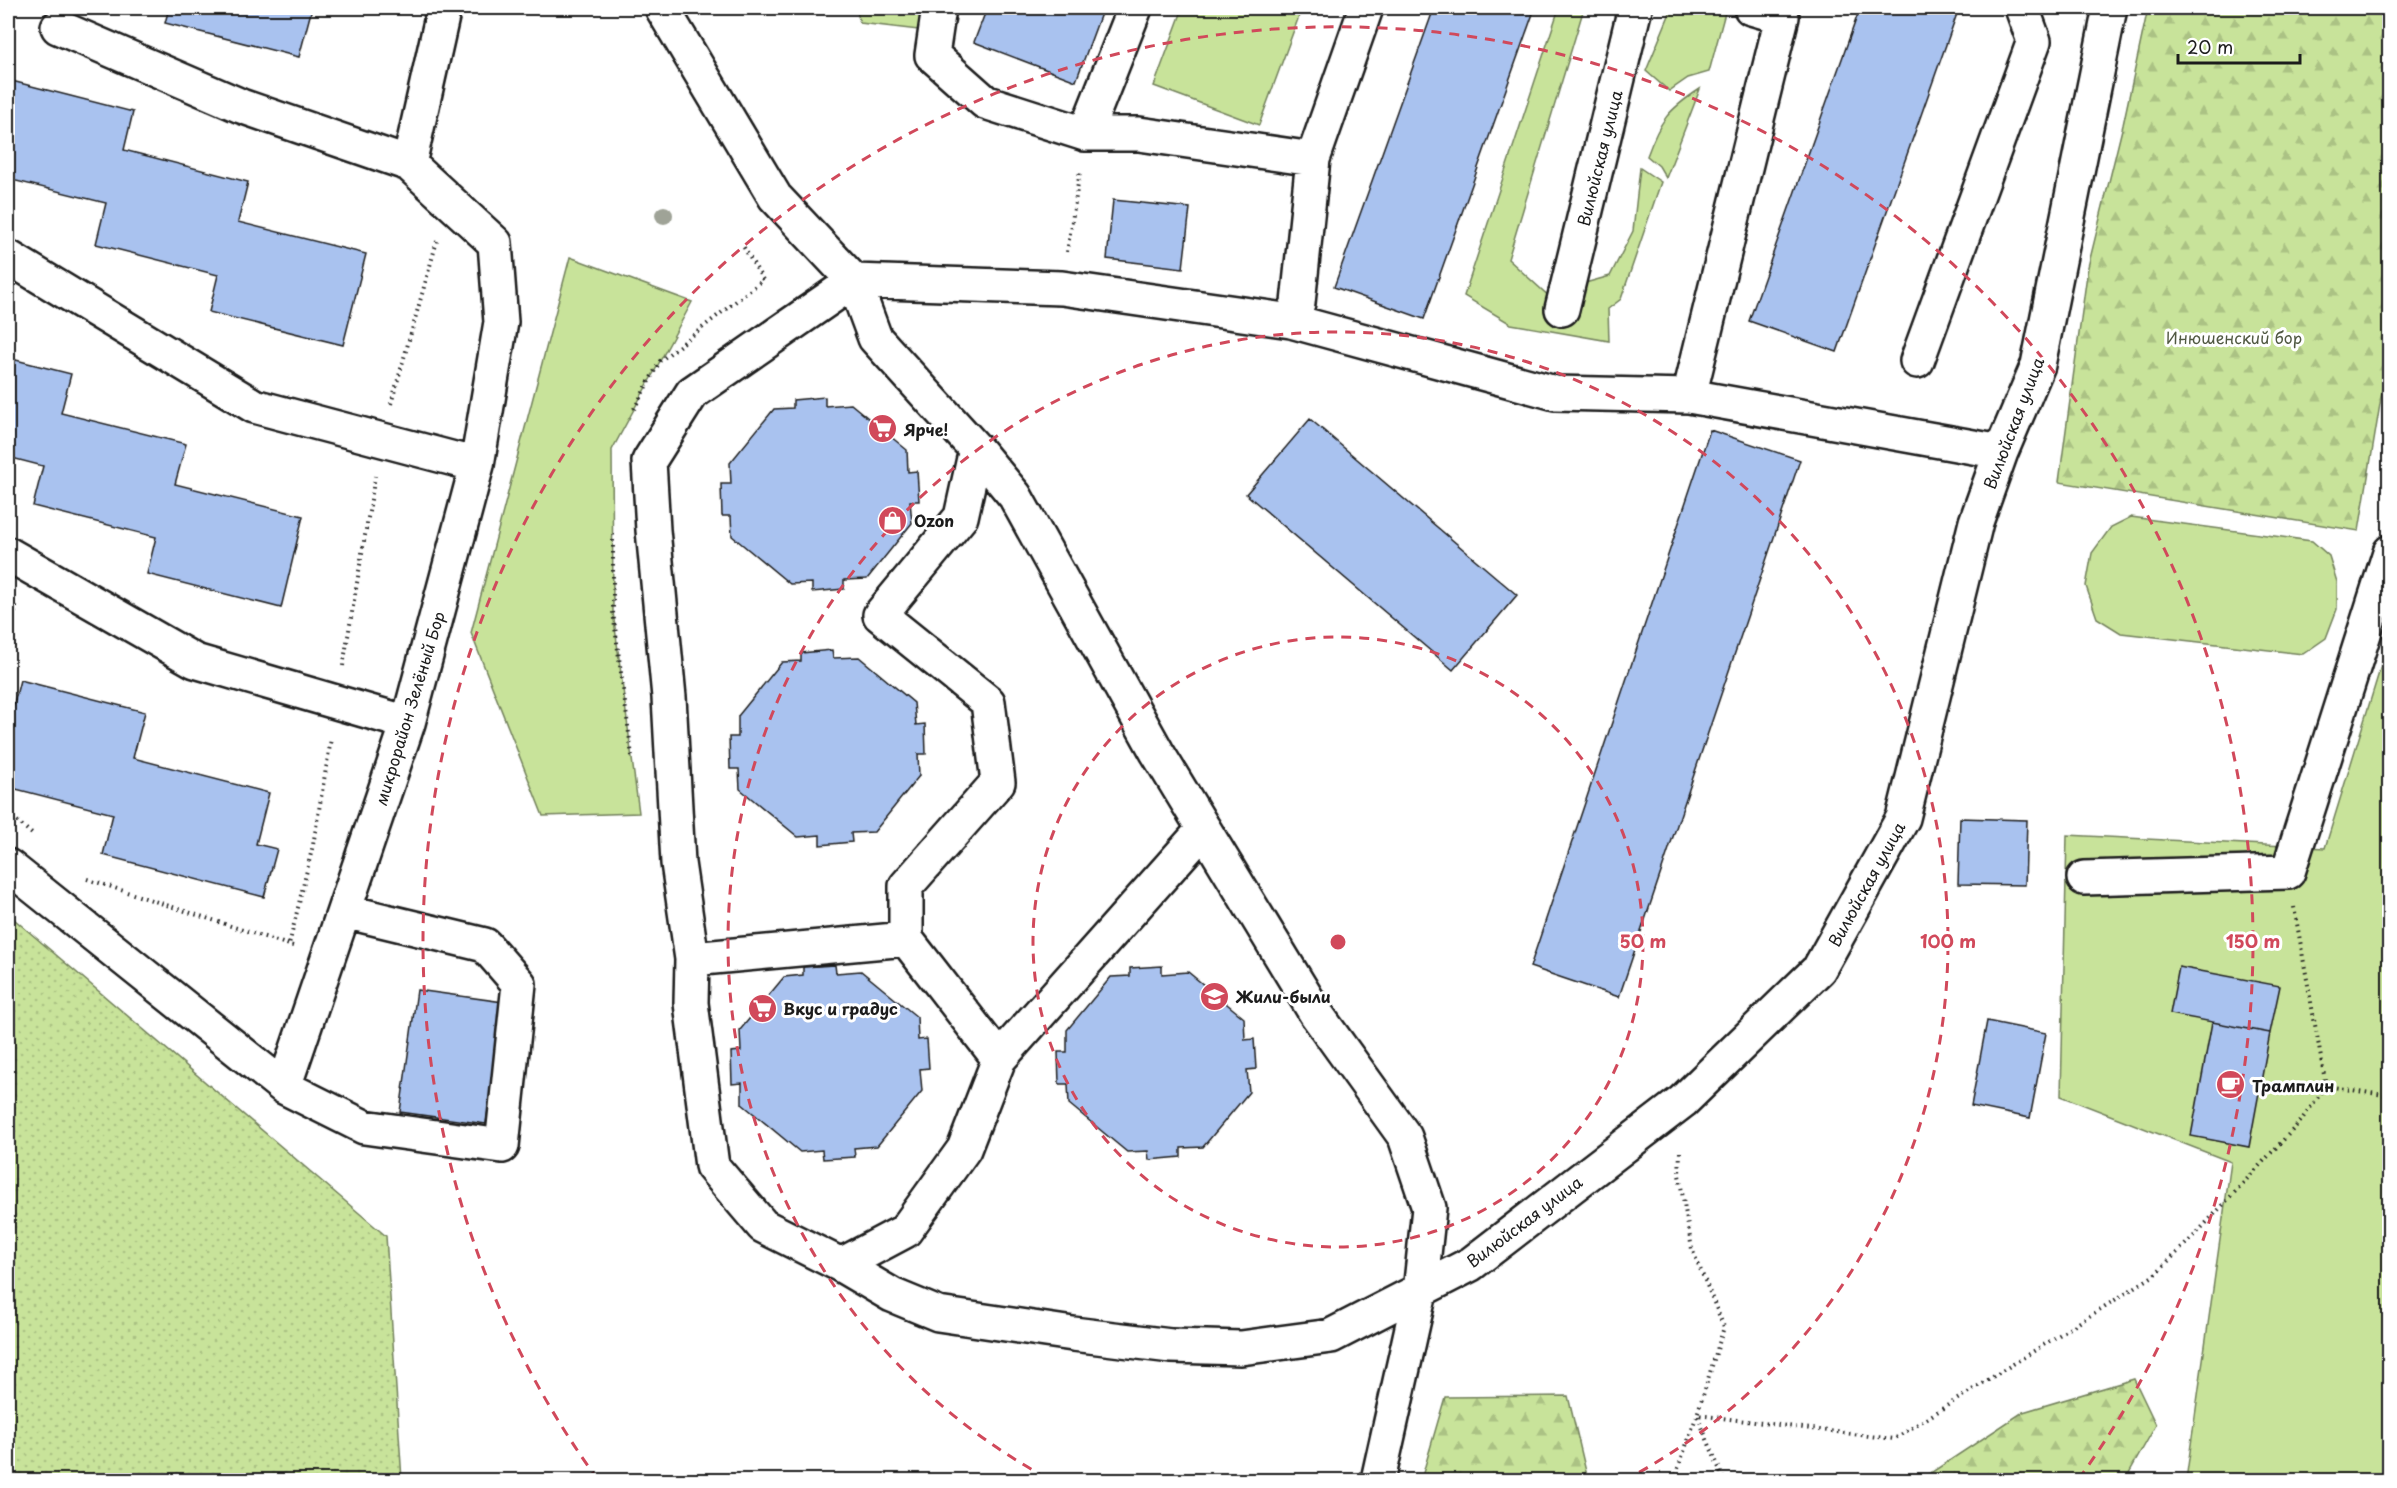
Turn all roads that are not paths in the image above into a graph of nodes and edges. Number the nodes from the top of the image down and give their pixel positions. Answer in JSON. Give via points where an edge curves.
{"nodes":[{"id":1,"x":444,"y":8,"type":"edge"},
{"id":2,"x":662,"y":8,"type":"edge"},
{"id":3,"x":939,"y":8,"type":"edge"},
{"id":4,"x":1135,"y":8,"type":"edge"},
{"id":5,"x":1365,"y":8,"type":"edge"},
{"id":6,"x":1635,"y":8,"type":"edge"},
{"id":7,"x":1751,"y":8,"type":"edge"},
{"id":8,"x":2022,"y":8,"type":"edge"},
{"id":9,"x":2110,"y":8,"type":"edge"},
{"id":10,"x":1785,"y":12,"type":"edge"},
{"id":11,"x":58,"y":27,"type":"dead end"},
{"id":12,"x":1085,"y":134,"type":"junction"},
{"id":13,"x":1313,"y":159,"type":"junction"},
{"id":14,"x":409,"y":164,"type":"junction"},
{"id":15,"x":8,"y":257,"type":"edge"},
{"id":16,"x":854,"y":281,"type":"junction"},
{"id":17,"x":1562,"y":309,"type":"dead end"},
{"id":18,"x":1291,"y":321,"type":"junction"},
{"id":19,"x":1917,"y":361,"type":"dead end"},
{"id":20,"x":1689,"y":396,"type":"junction"},
{"id":21,"x":976,"y":449,"type":"junction"},
{"id":22,"x":2001,"y":452,"type":"junction"},
{"id":23,"x":477,"y":465,"type":"junction"},
{"id":24,"x":2390,"y":552,"type":"edge"},
{"id":25,"x":8,"y":554,"type":"edge"},
{"id":26,"x":408,"y":723,"type":"junction"},
{"id":27,"x":1204,"y":829,"type":"junction"},
{"id":28,"x":8,"y":866,"type":"edge"},
{"id":29,"x":2084,"y":878,"type":"dead end"},
{"id":30,"x":344,"y":910,"type":"junction"},
{"id":31,"x":906,"y":939,"type":"junction"},
{"id":32,"x":692,"y":959,"type":"junction"},
{"id":33,"x":999,"y":1059,"type":"junction"},
{"id":34,"x":284,"y":1087,"type":"junction"},
{"id":35,"x":841,"y":1265,"type":"junction"},
{"id":36,"x":1420,"y":1292,"type":"junction"},
{"id":37,"x":1378,"y":1480,"type":"edge"}],
"edges":[{"from":1,"to":14,"type":"street"},
{"from":2,"to":16,"type":"street","via":[[775,197]]},
{"from":3,"to":12,"type":"street","via":[[932,55],[985,102]]},
{"from":4,"to":12,"type":"street"},
{"from":5,"to":13,"type":"street"},
{"from":6,"to":17,"type":"street","name":"Вилюйская улица"},
{"from":7,"to":10,"type":"street"},
{"from":8,"to":19,"type":"street","via":[[2034,41]]},
{"from":9,"to":22,"type":"street","name":"Вилюйская улица","via":[[2038,365]]},
{"from":10,"to":20,"type":"street"},
{"from":11,"to":14,"type":"street","via":[[242,106]]},
{"from":12,"to":13,"type":"street","via":[[1138,134]]},
{"from":13,"to":18,"type":"street","via":[[1298,303]]},
{"from":14,"to":23,"type":"street","name":"микрорайон Зелёный Бор","via":[[495,243],[501,322]]},
{"from":15,"to":23,"type":"street","via":[[254,406]]},
{"from":16,"to":18,"type":"street","via":[[1062,288]]},
{"from":16,"to":21,"type":"street","via":[[875,338]]},
{"from":16,"to":32,"type":"street","name":"Вилюйская улица","via":[[692,393],[649,461],[678,863]]},
{"from":18,"to":20,"type":"street","via":[[1555,393]]},
{"from":20,"to":22,"type":"street"},
{"from":21,"to":27,"type":"street","via":[[1015,496]]},
{"from":21,"to":31,"type":"street","via":[[961,517],[880,615],[988,702],[998,782],[906,886]]},
{"from":22,"to":36,"type":"street","name":"Вилюйская улица","via":[[1976,522],[1903,818],[1819,969],[1683,1101],[1472,1264]]},
{"from":23,"to":26,"type":"street","name":"микрорайон Зелёный Бор"},
{"from":24,"to":29,"type":"street","via":[[2288,872]]},
{"from":25,"to":26,"type":"street","via":[[195,661]]},
{"from":26,"to":30,"type":"street","name":"микрорайон Зелёный Бор"},
{"from":27,"to":33,"type":"street"},
{"from":27,"to":36,"type":"street","via":[[1315,1012],[1405,1137],[1429,1208]]},
{"from":28,"to":34,"type":"street"},
{"from":30,"to":34,"type":"street","name":"микрорайон Зелёный Бор"},
{"from":30,"to":34,"type":"street","via":[[484,945],[519,984],[502,1146],[364,1127]]},
{"from":31,"to":32,"type":"street"},
{"from":31,"to":33,"type":"street"},
{"from":32,"to":35,"type":"street","name":"Вилюйская улица","via":[[691,1003],[711,1166],[763,1226]]},
{"from":33,"to":35,"type":"street","via":[[964,1149],[904,1231]]},
{"from":35,"to":36,"type":"street","name":"Вилюйская улица","via":[[892,1295],[938,1314],[1171,1346],[1241,1348],[1331,1336]]},
{"from":36,"to":37,"type":"street"}]}
